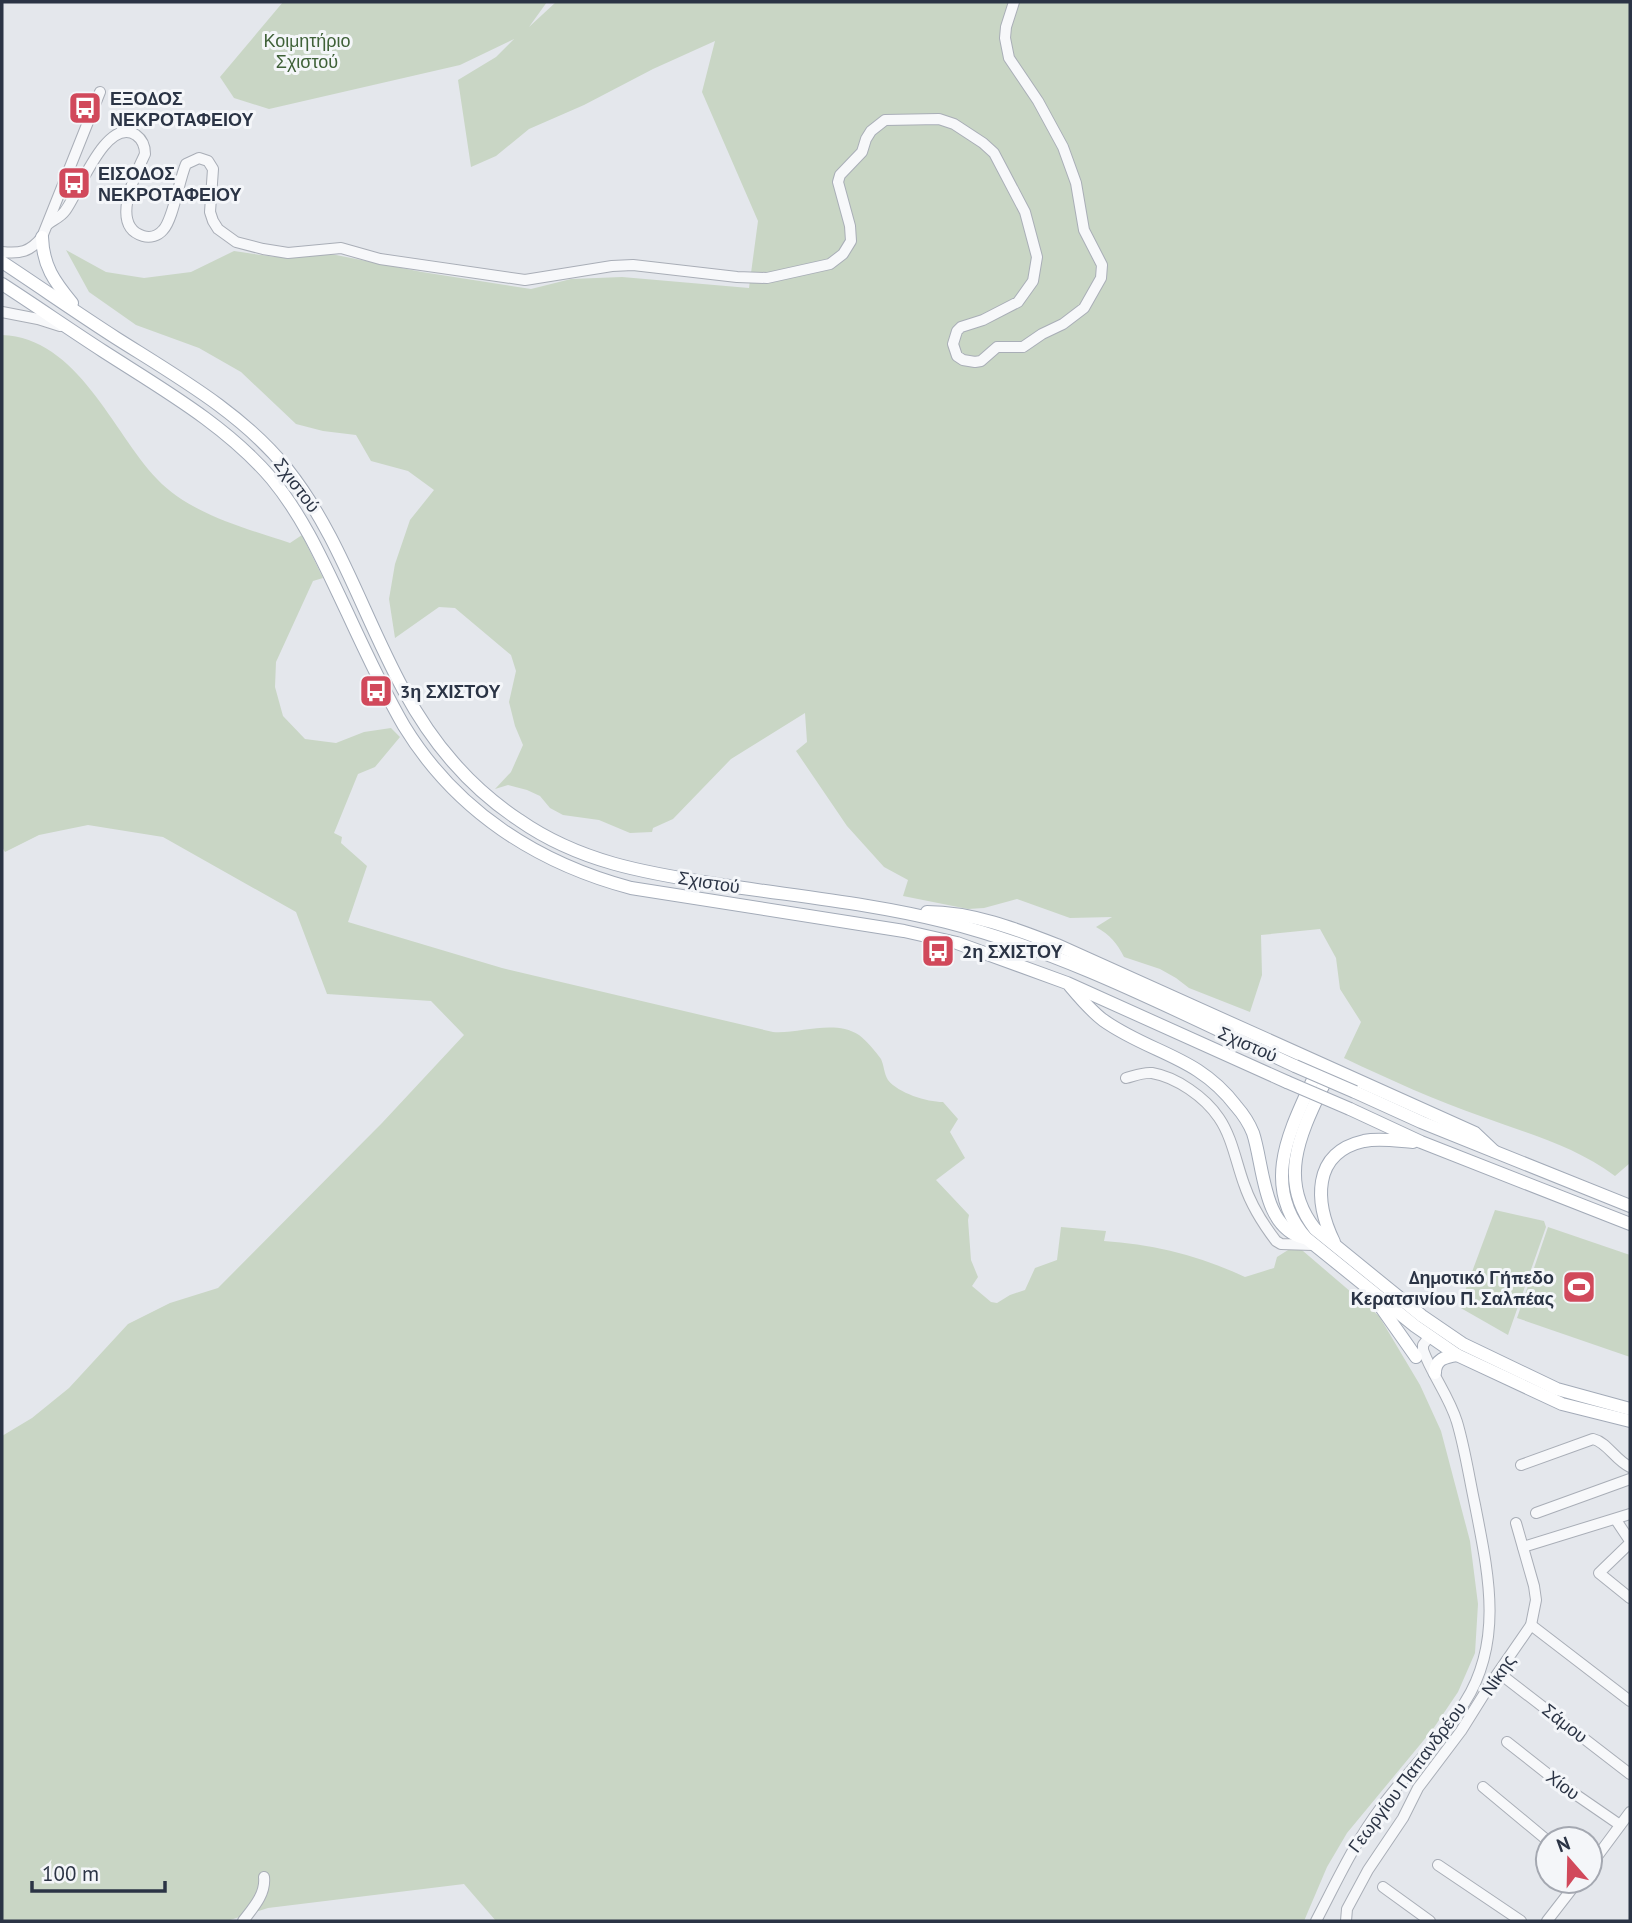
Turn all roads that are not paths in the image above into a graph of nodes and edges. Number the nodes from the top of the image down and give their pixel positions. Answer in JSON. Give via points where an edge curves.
{"nodes":[{"id":1,"x":1014,"y":2,"type":"edge"},
{"id":2,"x":100,"y":92,"type":"dead end"},
{"id":3,"x":48,"y":224,"type":"junction"},
{"id":4,"x":43,"y":237,"type":"junction"},
{"id":5,"x":2,"y":252,"type":"edge"},
{"id":6,"x":2,"y":262,"type":"edge"},
{"id":7,"x":2,"y":284,"type":"edge"},
{"id":8,"x":2,"y":312,"type":"edge"},
{"id":9,"x":81,"y":314,"type":"junction"},
{"id":10,"x":71,"y":330,"type":"junction"},
{"id":11,"x":909,"y":913,"type":"junction"},
{"id":12,"x":1067,"y":983,"type":"junction"},
{"id":13,"x":1326,"y":1065,"type":"junction"},
{"id":14,"x":1125,"y":1078,"type":"dead end"},
{"id":15,"x":1421,"y":1142,"type":"junction"},
{"id":16,"x":1494,"y":1151,"type":"junction"},
{"id":17,"x":1630,"y":1206,"type":"edge"},
{"id":18,"x":1630,"y":1224,"type":"edge"},
{"id":19,"x":1309,"y":1242,"type":"junction"},
{"id":20,"x":1336,"y":1247,"type":"junction"},
{"id":21,"x":1365,"y":1285,"type":"junction"},
{"id":22,"x":1415,"y":1326,"type":"junction"},
{"id":23,"x":1429,"y":1337,"type":"junction"},
{"id":24,"x":1457,"y":1354,"type":"junction"},
{"id":25,"x":1416,"y":1357,"type":"junction"},
{"id":26,"x":1434,"y":1373,"type":"junction"},
{"id":27,"x":1440,"y":1385,"type":"junction"},
{"id":28,"x":1630,"y":1409,"type":"edge"},
{"id":29,"x":1630,"y":1421,"type":"edge"},
{"id":30,"x":1521,"y":1465,"type":"dead end"},
{"id":31,"x":1630,"y":1467,"type":"edge"},
{"id":32,"x":1630,"y":1479,"type":"edge"},
{"id":33,"x":1536,"y":1513,"type":"dead end"},
{"id":34,"x":1630,"y":1514,"type":"edge"},
{"id":35,"x":1616,"y":1520,"type":"junction"},
{"id":36,"x":1516,"y":1523,"type":"dead end"},
{"id":37,"x":1630,"y":1542,"type":"edge"},
{"id":38,"x":1523,"y":1547,"type":"junction"},
{"id":39,"x":1630,"y":1598,"type":"edge"},
{"id":40,"x":1531,"y":1625,"type":"junction"},
{"id":41,"x":1499,"y":1673,"type":"junction"},
{"id":42,"x":1630,"y":1701,"type":"edge"},
{"id":43,"x":1507,"y":1742,"type":"dead end"},
{"id":44,"x":1630,"y":1774,"type":"edge"},
{"id":45,"x":1483,"y":1787,"type":"dead end"},
{"id":46,"x":1630,"y":1812,"type":"edge"},
{"id":47,"x":1620,"y":1825,"type":"junction"},
{"id":48,"x":1534,"y":1829,"type":"edge"},
{"id":49,"x":1604,"y":1847,"type":"edge"},
{"id":50,"x":1438,"y":1865,"type":"dead end"},
{"id":51,"x":264,"y":1877,"type":"dead end"},
{"id":52,"x":1383,"y":1887,"type":"dead end"},
{"id":53,"x":1567,"y":1895,"type":"edge"},
{"id":54,"x":243,"y":1921,"type":"edge"},
{"id":55,"x":1316,"y":1921,"type":"edge"},
{"id":56,"x":1346,"y":1921,"type":"edge"},
{"id":57,"x":1430,"y":1921,"type":"edge"},
{"id":58,"x":1521,"y":1921,"type":"edge"},
{"id":59,"x":1547,"y":1921,"type":"edge"}],
"edges":[{"from":1,"to":3,"type":"street","via":[[1006,27],[1006,49],[1063,147],[1076,183],[1084,230],[1102,265],[1101,278],[1084,308],[1063,324],[1023,347],[998,347],[981,361],[963,360],[954,351],[957,331],[1018,302],[1033,281],[1037,257],[1025,212],[994,153],[940,119],[892,119],[878,124],[838,182],[851,234],[848,248],[830,264],[767,278],[633,265],[525,280],[380,259],[341,248],[288,253],[263,249],[236,242],[218,229],[210,212],[213,169],[199,158],[186,164],[166,226],[157,235],[145,237],[131,225],[127,204],[145,148],[139,137],[128,132],[109,141],[64,213]]},
{"from":2,"to":3,"type":"street"},
{"from":3,"to":4,"type":"street"},
{"from":4,"to":5,"type":"street","via":[[22,253]]},
{"from":4,"to":9,"type":"main road","via":[[43,255],[51,275]]},
{"from":6,"to":9,"type":"main road","name":"Σχιστού"},
{"from":7,"to":10,"type":"main road","name":"Σχιστού"},
{"from":8,"to":10,"type":"street"},
{"from":9,"to":11,"type":"main road","name":"Σχιστού","via":[[224,409],[286,467],[325,524],[420,717],[452,761],[520,821],[572,850],[635,871]]},
{"from":10,"to":12,"type":"main road","name":"Σχιστού","via":[[214,424],[273,481],[310,533],[406,728],[438,773],[510,836],[564,867],[631,888],[924,935]]},
{"from":11,"to":13,"type":"main road","via":[[959,914],[1020,931]]},
{"from":11,"to":16,"type":"main road","name":"Σχιστού","bridge":true,"via":[[979,931],[1050,957]]},
{"from":12,"to":15,"type":"main road","name":"Σχιστού","bridge":true},
{"from":12,"to":19,"type":"main road","via":[[1106,1022],[1192,1065],[1222,1088],[1251,1130],[1276,1216],[1290,1233]]},
{"from":13,"to":16,"type":"main road","via":[[1475,1133]]},
{"from":13,"to":19,"type":"main road","via":[[1289,1135],[1282,1158],[1286,1202],[1294,1223]]},
{"from":13,"to":20,"type":"main road","via":[[1294,1161],[1294,1178],[1307,1217]]},
{"from":14,"to":19,"type":"street","via":[[1149,1073],[1167,1077],[1203,1101],[1219,1116],[1254,1206],[1276,1241]]},
{"from":15,"to":18,"type":"main road","name":"Σχιστού"},
{"from":15,"to":20,"type":"main road","via":[[1364,1141],[1343,1150],[1329,1165],[1320,1196]]},
{"from":16,"to":17,"type":"main road","name":"Σχιστού"},
{"from":19,"to":21,"type":"main road"},
{"from":20,"to":28,"type":"main road","via":[[1463,1344],[1557,1389]]},
{"from":21,"to":22,"type":"main road"},
{"from":21,"to":25,"type":"main road"},
{"from":22,"to":23,"type":"main road"},
{"from":22,"to":25,"type":"street","via":[[1409,1338]]},
{"from":23,"to":24,"type":"main road"},
{"from":23,"to":26,"type":"street","name":"Γεωργίου Παπανδρέου","via":[[1423,1350]]},
{"from":24,"to":26,"type":"main road","via":[[1437,1362]]},
{"from":24,"to":29,"type":"main road","via":[[1562,1404]]},
{"from":25,"to":27,"type":"street","name":"Γεωργίου Παπανδρέου"},
{"from":26,"to":27,"type":"street","name":"Γεωργίου Παπανδρέου"},
{"from":27,"to":55,"type":"street","name":"Γεωργίου Παπανδρέου","via":[[1457,1422],[1476,1514],[1489,1587],[1489,1640],[1467,1699],[1355,1843]]},
{"from":30,"to":31,"type":"street","via":[[1598,1439],[1620,1463]]},
{"from":32,"to":33,"type":"street"},
{"from":34,"to":35,"type":"street"},
{"from":35,"to":37,"type":"street"},
{"from":35,"to":38,"type":"street"},
{"from":36,"to":38,"type":"street","name":"Νίκης"},
{"from":37,"to":39,"type":"street","via":[[1599,1573]]},
{"from":38,"to":40,"type":"street","name":"Νίκης","via":[[1536,1600]]},
{"from":40,"to":41,"type":"street","name":"Νίκης"},
{"from":40,"to":42,"type":"street"},
{"from":41,"to":44,"type":"street","name":"Σάμου"},
{"from":41,"to":56,"type":"street","name":"Νίκης","via":[[1410,1801],[1347,1909]]},
{"from":43,"to":47,"type":"street","name":"Χίου"},
{"from":45,"to":48,"type":"street"},
{"from":46,"to":47,"type":"street"},
{"from":47,"to":49,"type":"street"},
{"from":50,"to":58,"type":"street"},
{"from":51,"to":54,"type":"street","via":[[261,1895]]},
{"from":52,"to":57,"type":"street"},
{"from":53,"to":59,"type":"street"}]}
